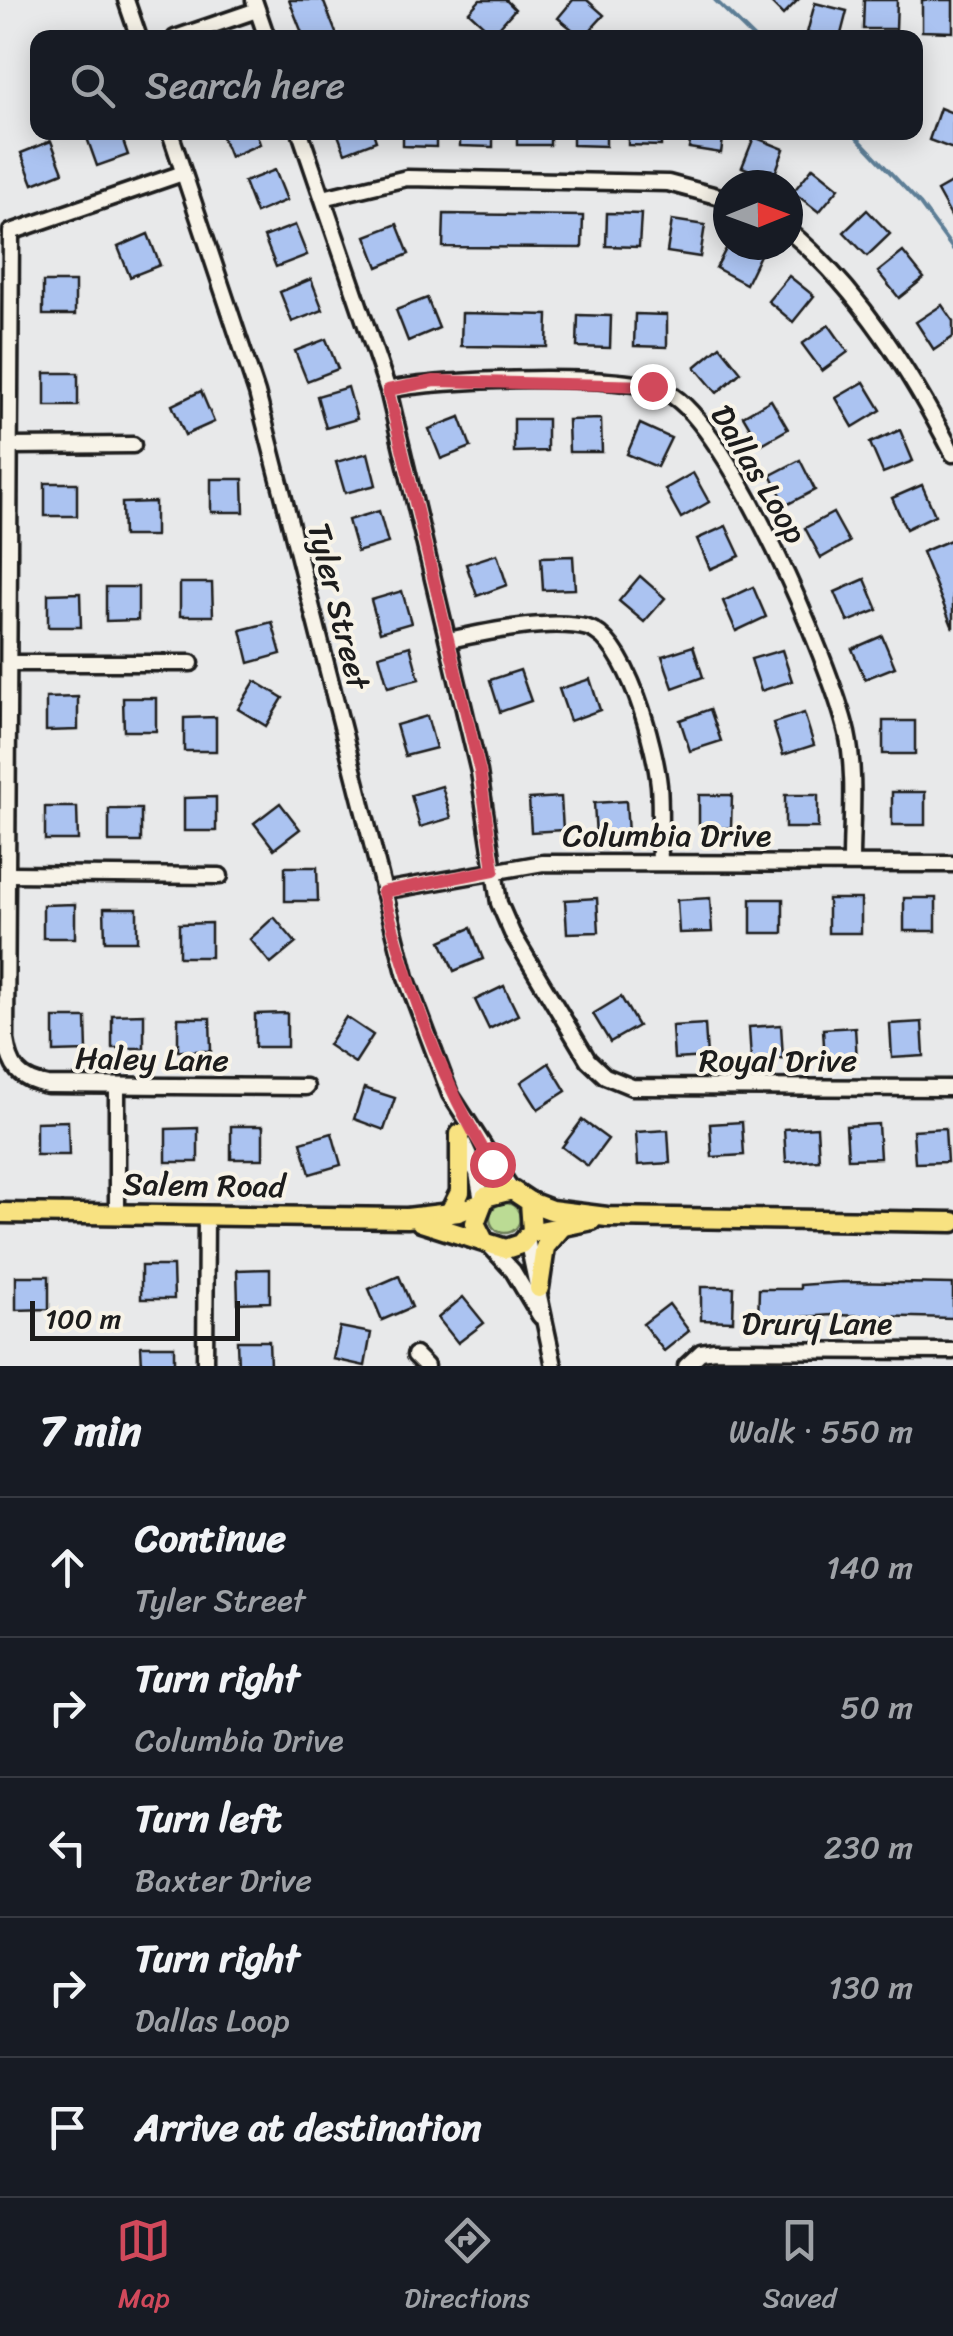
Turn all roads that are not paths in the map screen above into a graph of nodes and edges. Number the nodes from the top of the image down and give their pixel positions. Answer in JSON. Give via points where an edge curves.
{"nodes":[{"id":1,"x":126,"y":0,"type":"edge"},
{"id":2,"x":256,"y":5,"type":"edge"},
{"id":3,"x":136,"y":30,"type":"edge"},
{"id":4,"x":195,"y":30,"type":"edge"},
{"id":5,"x":264,"y":30,"type":"edge"},
{"id":6,"x":173,"y":140,"type":"edge"},
{"id":7,"x":303,"y":140,"type":"edge"},
{"id":8,"x":183,"y":173,"type":"junction"},
{"id":9,"x":713,"y":195,"type":"edge"},
{"id":10,"x":323,"y":198,"type":"junction"},
{"id":11,"x":803,"y":244,"type":"edge"},
{"id":12,"x":388,"y":390,"type":"junction"},
{"id":13,"x":10,"y":446,"type":"junction"},
{"id":14,"x":132,"y":446,"type":"dead end"},
{"id":15,"x":953,"y":454,"type":"edge"},
{"id":16,"x":449,"y":640,"type":"junction"},
{"id":17,"x":9,"y":663,"type":"junction"},
{"id":18,"x":190,"y":663,"type":"dead end"},
{"id":19,"x":660,"y":862,"type":"junction"},
{"id":20,"x":851,"y":863,"type":"junction"},
{"id":21,"x":953,"y":864,"type":"edge"},
{"id":22,"x":494,"y":870,"type":"junction"},
{"id":23,"x":8,"y":874,"type":"junction"},
{"id":24,"x":220,"y":876,"type":"dead end"},
{"id":25,"x":383,"y":892,"type":"junction"},
{"id":26,"x":117,"y":1086,"type":"junction"},
{"id":27,"x":306,"y":1087,"type":"dead end"},
{"id":28,"x":953,"y":1088,"type":"edge"},
{"id":29,"x":450,"y":1094,"type":"junction"},
{"id":30,"x":460,"y":1134,"type":"junction"},
{"id":31,"x":512,"y":1190,"type":"junction"},
{"id":32,"x":480,"y":1202,"type":"junction"},
{"id":33,"x":530,"y":1202,"type":"junction"},
{"id":34,"x":0,"y":1212,"type":"edge"},
{"id":35,"x":117,"y":1214,"type":"junction"},
{"id":36,"x":449,"y":1214,"type":"junction"},
{"id":37,"x":206,"y":1215,"type":"junction"},
{"id":38,"x":407,"y":1218,"type":"junction"},
{"id":39,"x":607,"y":1218,"type":"junction"},
{"id":40,"x":953,"y":1222,"type":"edge"},
{"id":41,"x":562,"y":1227,"type":"junction"},
{"id":42,"x":530,"y":1236,"type":"junction"},
{"id":43,"x":487,"y":1243,"type":"junction"},
{"id":44,"x":539,"y":1288,"type":"junction"},
{"id":45,"x":543,"y":1321,"type":"junction"},
{"id":46,"x":953,"y":1352,"type":"edge"},
{"id":47,"x":894,"y":1359,"type":"edge"},
{"id":48,"x":686,"y":1365,"type":"edge"},
{"id":49,"x":205,"y":1366,"type":"edge"},
{"id":50,"x":554,"y":1366,"type":"edge"}],
"edges":[{"from":1,"to":3,"type":"street"},
{"from":2,"to":4,"type":"street"},
{"from":2,"to":5,"type":"street"},
{"from":6,"to":8,"type":"street","name":"Tyler Street"},
{"from":7,"to":10,"type":"street"},
{"from":8,"to":13,"type":"street","via":[[12,232]]},
{"from":8,"to":25,"type":"street","name":"Tyler Street","via":[[257,393]]},
{"from":9,"to":10,"type":"street","via":[[668,183],[406,178]]},
{"from":10,"to":12,"type":"street"},
{"from":11,"to":15,"type":"street","via":[[842,281]]},
{"from":12,"to":16,"type":"street"},
{"from":12,"to":20,"type":"street","name":"Dallas Loop","via":[[434,381],[634,382],[672,394],[690,410],[750,504],[812,627],[847,732]]},
{"from":13,"to":14,"type":"street"},
{"from":13,"to":17,"type":"street"},
{"from":16,"to":19,"type":"street","via":[[559,627],[588,628],[606,640],[621,660],[651,741]]},
{"from":16,"to":22,"type":"street","via":[[480,772]]},
{"from":17,"to":18,"type":"street"},
{"from":17,"to":23,"type":"street"},
{"from":19,"to":20,"type":"street","name":"Columbia Drive"},
{"from":19,"to":22,"type":"street","name":"Columbia Drive"},
{"from":20,"to":21,"type":"street","name":"Columbia Drive"},
{"from":22,"to":25,"type":"street","name":"Columbia Drive"},
{"from":22,"to":28,"type":"street","name":"Royal Drive","via":[[512,934],[604,1076],[632,1086]]},
{"from":23,"to":24,"type":"street"},
{"from":23,"to":26,"type":"street","name":"Haley Lane","via":[[9,1059],[34,1082]]},
{"from":25,"to":29,"type":"street","name":"Tyler Street"},
{"from":26,"to":27,"type":"street","name":"Haley Lane"},
{"from":26,"to":35,"type":"street"},
{"from":29,"to":30,"type":"street","name":"Tyler Street"},
{"from":29,"to":31,"type":"street","name":"Tyler Street"},
{"from":30,"to":32,"type":"street","name":"Tyler Street"},
{"from":30,"to":36,"type":"main road","via":[[460,1192]]},
{"from":31,"to":32,"type":"main road"},
{"from":31,"to":33,"type":"main road"},
{"from":32,"to":36,"type":"main road","name":"Salem Road"},
{"from":32,"to":43,"type":"main road","via":[[475,1224]]},
{"from":33,"to":39,"type":"main road"},
{"from":33,"to":42,"type":"main road"},
{"from":34,"to":35,"type":"main road","name":"Salem Road"},
{"from":35,"to":37,"type":"main road","name":"Salem Road"},
{"from":36,"to":38,"type":"main road","name":"Salem Road"},
{"from":37,"to":38,"type":"main road","name":"Salem Road"},
{"from":37,"to":49,"type":"street"},
{"from":38,"to":43,"type":"main road","name":"Salem Road"},
{"from":39,"to":40,"type":"main road"},
{"from":39,"to":41,"type":"main road"},
{"from":41,"to":42,"type":"main road"},
{"from":41,"to":44,"type":"main road","via":[[545,1247]]},
{"from":42,"to":43,"type":"main road","via":[[506,1250]]},
{"from":42,"to":44,"type":"street"},
{"from":43,"to":45,"type":"street","via":[[513,1270]]},
{"from":44,"to":45,"type":"street"},
{"from":45,"to":50,"type":"street"},
{"from":46,"to":47,"type":"street","name":"Drury Lane"},
{"from":47,"to":48,"type":"street","name":"Drury Lane","via":[[714,1350]]}]}
